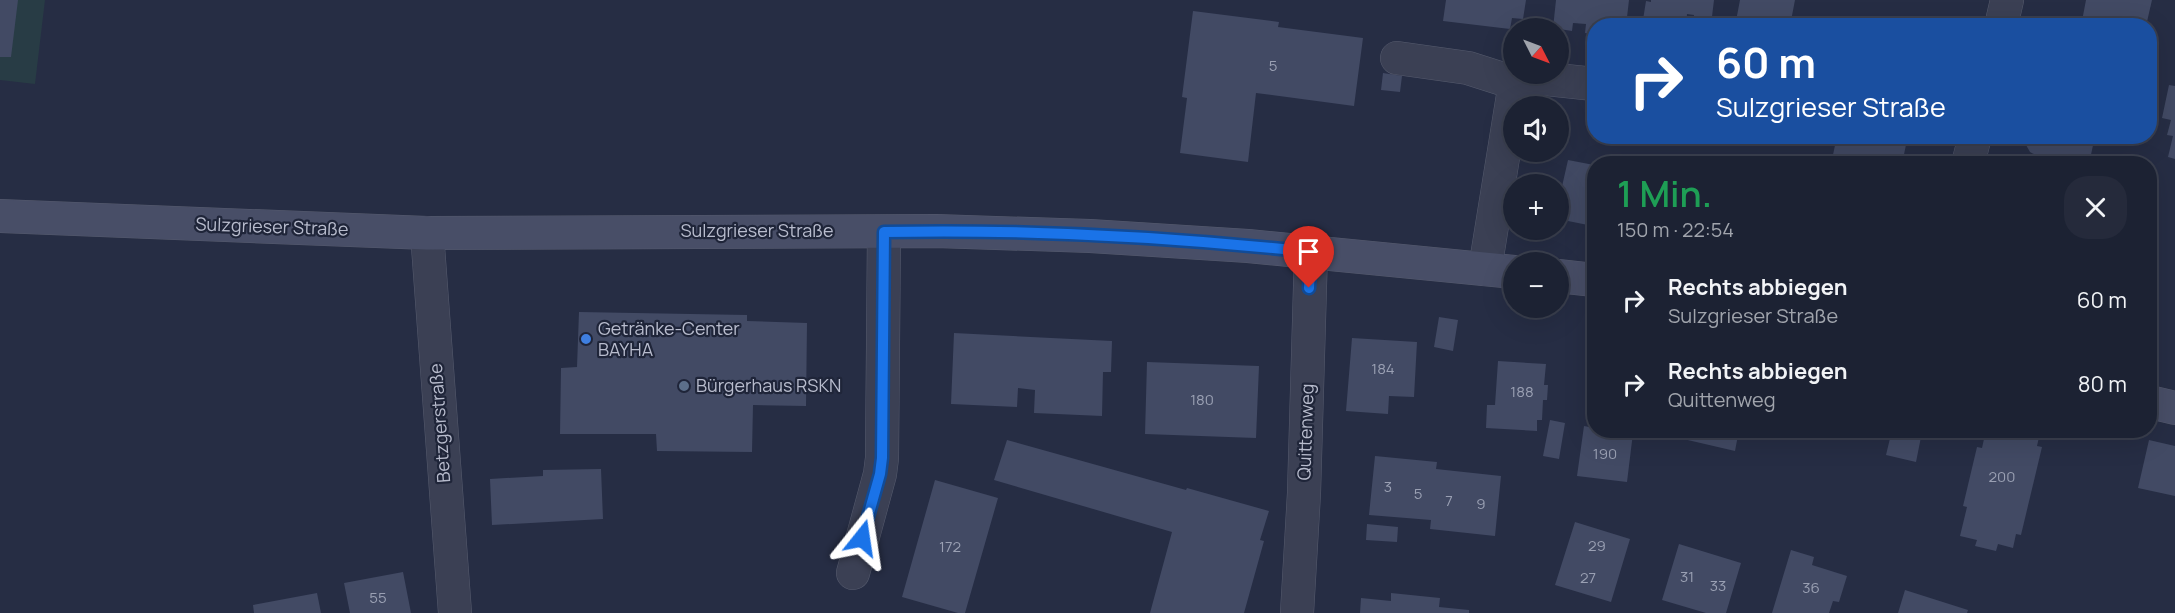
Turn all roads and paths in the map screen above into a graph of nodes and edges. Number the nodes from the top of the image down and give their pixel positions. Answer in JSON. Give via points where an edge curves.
{"nodes":[{"id":1,"x":2007,"y":0,"type":"edge"},
{"id":2,"x":2003,"y":18,"type":"edge"},
{"id":3,"x":1397,"y":58,"type":"dead end"},
{"id":4,"x":1503,"y":78,"type":"edge"},
{"id":5,"x":1569,"y":81,"type":"edge"},
{"id":6,"x":1587,"y":83,"type":"edge"},
{"id":7,"x":1515,"y":84,"type":"edge"},
{"id":8,"x":0,"y":216,"type":"edge"},
{"id":9,"x":884,"y":232,"type":"junction"},
{"id":10,"x":427,"y":233,"type":"junction"},
{"id":11,"x":1311,"y":252,"type":"junction"},
{"id":12,"x":1499,"y":271,"type":"edge"},
{"id":13,"x":1569,"y":277,"type":"edge"},
{"id":14,"x":1587,"y":279,"type":"edge"},
{"id":15,"x":2157,"y":404,"type":"edge"},
{"id":16,"x":2175,"y":408,"type":"edge"},
{"id":17,"x":853,"y":573,"type":"dead end"},
{"id":18,"x":455,"y":613,"type":"edge"},
{"id":19,"x":1297,"y":613,"type":"edge"}],
"edges":[{"from":1,"to":2,"type":"street"},
{"from":3,"to":4,"type":"street","via":[[1468,68]]},
{"from":5,"to":6,"type":"street"},
{"from":7,"to":12,"type":"street"},
{"from":8,"to":10,"type":"street","name":"Sulzgrieser Straße"},
{"from":9,"to":10,"type":"street","name":"Sulzgrieser Straße"},
{"from":9,"to":11,"type":"street","name":"Sulzgrieser Straße","via":[[1090,236]]},
{"from":9,"to":17,"type":"street","via":[[882,458]]},
{"from":10,"to":18,"type":"street","name":"Betzgerstraße"},
{"from":11,"to":12,"type":"street","name":"Sulzgrieser Straße"},
{"from":11,"to":19,"type":"street","name":"Quittenweg"},
{"from":13,"to":14,"type":"street"},
{"from":15,"to":16,"type":"street"}]}
